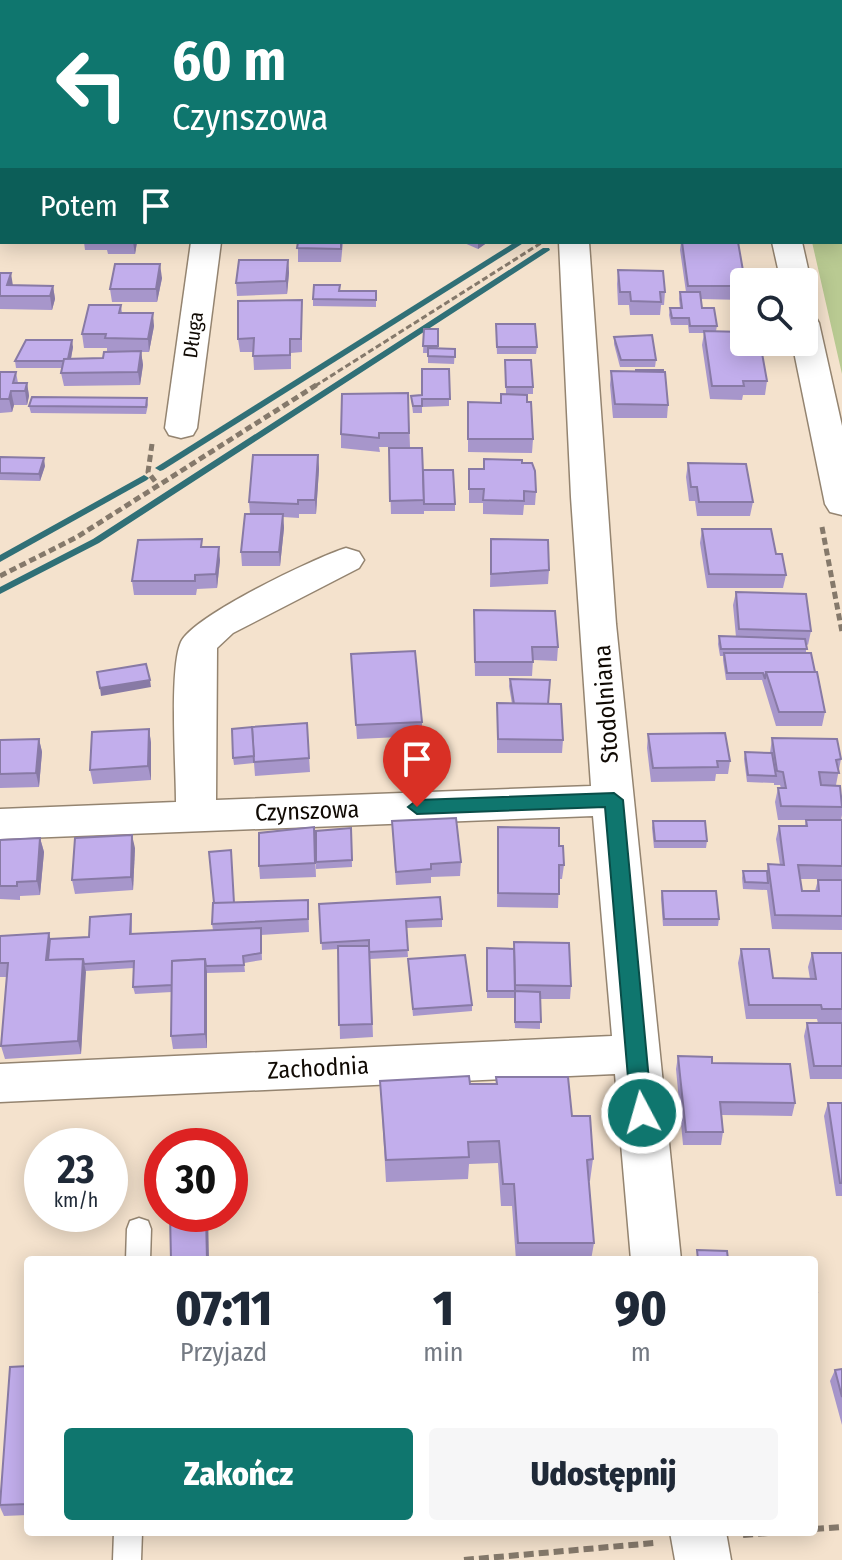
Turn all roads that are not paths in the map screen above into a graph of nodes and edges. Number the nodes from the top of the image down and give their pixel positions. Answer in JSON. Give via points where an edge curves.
{"nodes":[{"id":1,"x":206,"y":244,"type":"edge"},
{"id":2,"x":574,"y":244,"type":"edge"},
{"id":3,"x":787,"y":244,"type":"edge"},
{"id":4,"x":793,"y":268,"type":"edge"},
{"id":5,"x":811,"y":356,"type":"edge"},
{"id":6,"x":181,"y":428,"type":"dead end"},
{"id":7,"x":842,"y":504,"type":"edge"},
{"id":8,"x":346,"y":560,"type":"dead end"},
{"id":9,"x":614,"y":800,"type":"junction"},
{"id":10,"x":196,"y":815,"type":"junction"},
{"id":11,"x":0,"y":824,"type":"edge"},
{"id":12,"x":636,"y":1054,"type":"junction"},
{"id":13,"x":0,"y":1083,"type":"edge"},
{"id":14,"x":139,"y":1229,"type":"dead end"},
{"id":15,"x":138,"y":1256,"type":"edge"},
{"id":16,"x":656,"y":1256,"type":"edge"},
{"id":17,"x":128,"y":1536,"type":"edge"},
{"id":18,"x":127,"y":1560,"type":"edge"}],
"edges":[{"from":1,"to":6,"type":"street","name":"Długa"},
{"from":2,"to":9,"type":"street","name":"Stodolniana"},
{"from":3,"to":4,"type":"street"},
{"from":5,"to":7,"type":"street"},
{"from":8,"to":10,"type":"street","via":[[220,624],[199,643]]},
{"from":9,"to":10,"type":"street","name":"Czynszowa"},
{"from":9,"to":12,"type":"street","name":"Stodolniana"},
{"from":10,"to":11,"type":"street","name":"Czynszowa"},
{"from":12,"to":13,"type":"street","name":"Zachodnia"},
{"from":12,"to":16,"type":"street","name":"Stodolniana"},
{"from":14,"to":15,"type":"lane"},
{"from":17,"to":18,"type":"lane"}]}
